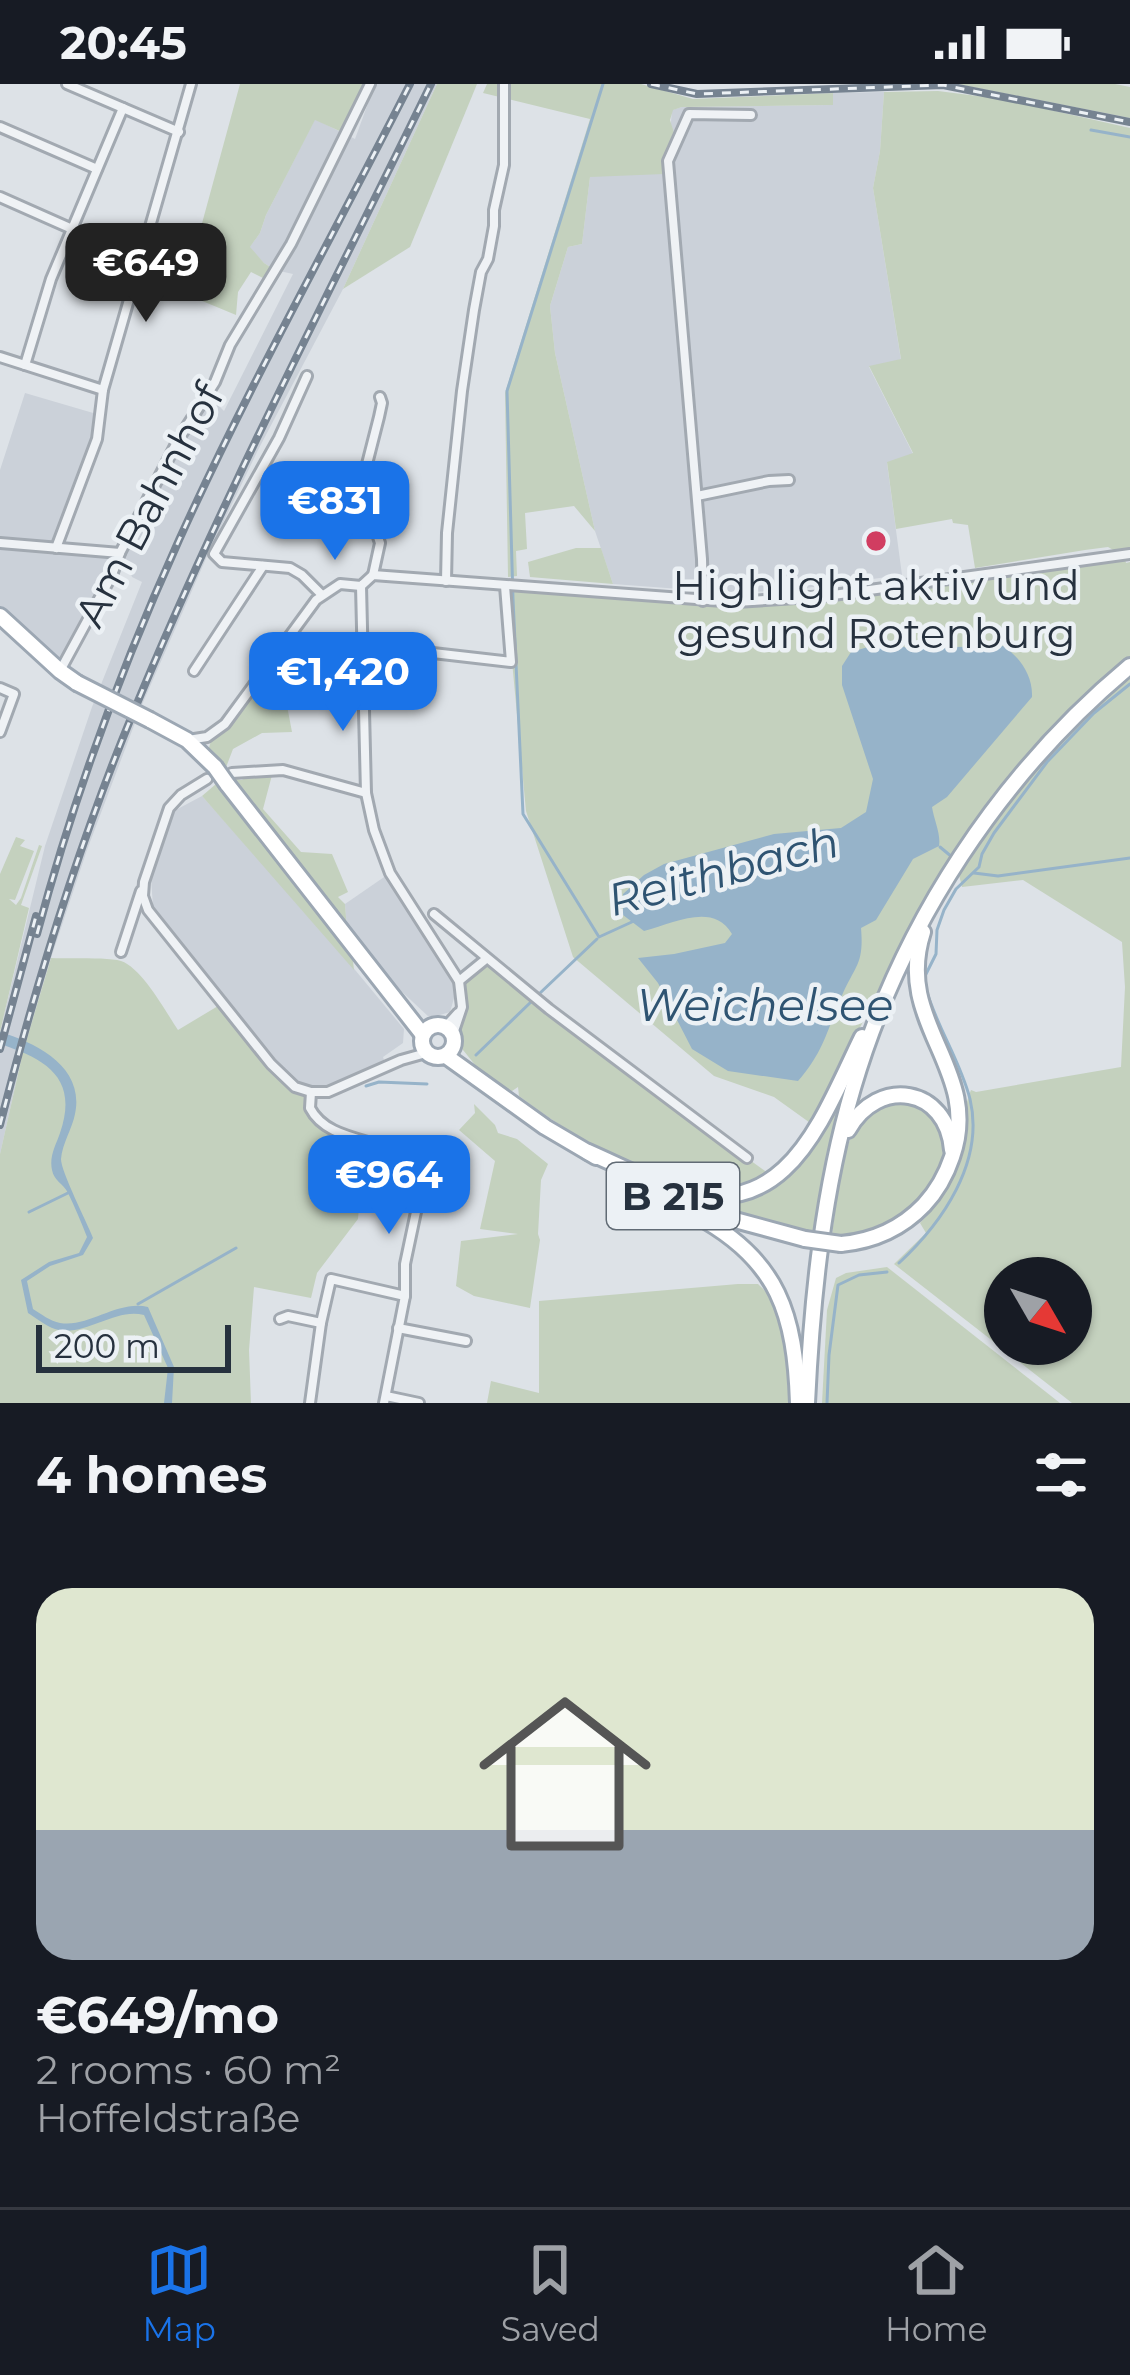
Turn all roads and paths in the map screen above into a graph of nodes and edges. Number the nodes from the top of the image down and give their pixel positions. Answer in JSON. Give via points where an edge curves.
{"nodes":[{"id":1,"x":67,"y":84,"type":"edge"},
{"id":2,"x":191,"y":84,"type":"edge"},
{"id":3,"x":370,"y":84,"type":"edge"},
{"id":4,"x":504,"y":84,"type":"edge"},
{"id":5,"x":123,"y":108,"type":"junction"},
{"id":6,"x":751,"y":115,"type":"dead end"},
{"id":7,"x":0,"y":127,"type":"edge"},
{"id":8,"x":179,"y":132,"type":"junction"},
{"id":9,"x":97,"y":170,"type":"junction"},
{"id":10,"x":0,"y":197,"type":"edge"},
{"id":11,"x":72,"y":228,"type":"junction"},
{"id":12,"x":142,"y":260,"type":"junction"},
{"id":13,"x":0,"y":357,"type":"edge"},
{"id":14,"x":25,"y":365,"type":"junction"},
{"id":15,"x":307,"y":376,"type":"dead end"},
{"id":16,"x":103,"y":390,"type":"junction"},
{"id":17,"x":380,"y":397,"type":"dead end"},
{"id":18,"x":789,"y":479,"type":"dead end"},
{"id":19,"x":697,"y":496,"type":"junction"},
{"id":20,"x":0,"y":543,"type":"edge"},
{"id":21,"x":56,"y":548,"type":"junction"},
{"id":22,"x":120,"y":553,"type":"junction"},
{"id":23,"x":1130,"y":554,"type":"edge"},
{"id":24,"x":264,"y":565,"type":"junction"},
{"id":25,"x":374,"y":575,"type":"junction"},
{"id":26,"x":446,"y":581,"type":"junction"},
{"id":27,"x":361,"y":586,"type":"junction"},
{"id":28,"x":510,"y":587,"type":"junction"},
{"id":29,"x":322,"y":595,"type":"junction"},
{"id":30,"x":704,"y":601,"type":"junction"},
{"id":31,"x":0,"y":616,"type":"edge"},
{"id":32,"x":433,"y":653,"type":"dead end"},
{"id":33,"x":1130,"y":666,"type":"edge"},
{"id":34,"x":60,"y":671,"type":"junction"},
{"id":35,"x":194,"y":671,"type":"dead end"},
{"id":36,"x":0,"y":688,"type":"edge"},
{"id":37,"x":0,"y":732,"type":"edge"},
{"id":38,"x":187,"y":740,"type":"junction"},
{"id":39,"x":211,"y":773,"type":"junction"},
{"id":40,"x":230,"y":778,"type":"junction"},
{"id":41,"x":366,"y":793,"type":"junction"},
{"id":42,"x":144,"y":882,"type":"junction"},
{"id":43,"x":937,"y":895,"type":"junction"},
{"id":44,"x":434,"y":914,"type":"dead end"},
{"id":45,"x":121,"y":952,"type":"dead end"},
{"id":46,"x":486,"y":959,"type":"junction"},
{"id":47,"x":895,"y":976,"type":"junction"},
{"id":48,"x":459,"y":981,"type":"junction"},
{"id":49,"x":437,"y":1040,"type":"junction"},
{"id":50,"x":311,"y":1092,"type":"junction"},
{"id":51,"x":588,"y":1152,"type":"junction"},
{"id":52,"x":952,"y":1155,"type":"junction"},
{"id":53,"x":836,"y":1156,"type":"junction"},
{"id":54,"x":747,"y":1158,"type":"dead end"},
{"id":55,"x":404,"y":1296,"type":"junction"},
{"id":56,"x":280,"y":1319,"type":"dead end"},
{"id":57,"x":321,"y":1323,"type":"junction"},
{"id":58,"x":398,"y":1328,"type":"junction"},
{"id":59,"x":466,"y":1341,"type":"dead end"},
{"id":60,"x":385,"y":1400,"type":"edge"},
{"id":61,"x":310,"y":1403,"type":"edge"},
{"id":62,"x":419,"y":1403,"type":"edge"},
{"id":63,"x":802,"y":1403,"type":"edge"}],
"edges":[{"from":1,"to":5,"type":"street"},
{"from":2,"to":8,"type":"street"},
{"from":3,"to":22,"type":"street","name":"Am Bahnhof"},
{"from":4,"to":26,"type":"street","via":[[504,165],[462,392]]},
{"from":5,"to":8,"type":"street"},
{"from":5,"to":9,"type":"street"},
{"from":6,"to":19,"type":"street","via":[[689,114],[668,161]]},
{"from":7,"to":9,"type":"street"},
{"from":8,"to":12,"type":"street"},
{"from":9,"to":11,"type":"street"},
{"from":10,"to":11,"type":"street"},
{"from":11,"to":12,"type":"street"},
{"from":11,"to":14,"type":"street"},
{"from":12,"to":16,"type":"street"},
{"from":13,"to":14,"type":"street"},
{"from":14,"to":16,"type":"street"},
{"from":15,"to":24,"type":"street","via":[[215,550],[218,561]]},
{"from":16,"to":21,"type":"street","via":[[97,439]]},
{"from":17,"to":25,"type":"street","via":[[354,515],[374,525],[380,543]]},
{"from":18,"to":19,"type":"street"},
{"from":19,"to":30,"type":"street"},
{"from":20,"to":21,"type":"street"},
{"from":21,"to":22,"type":"street"},
{"from":22,"to":34,"type":"street","name":"Am Bahnhof"},
{"from":23,"to":30,"type":"street","via":[[782,601]]},
{"from":24,"to":29,"type":"street","via":[[297,571]]},
{"from":24,"to":35,"type":"street"},
{"from":25,"to":26,"type":"street"},
{"from":25,"to":27,"type":"street"},
{"from":26,"to":28,"type":"street"},
{"from":27,"to":29,"type":"street","via":[[340,584]]},
{"from":27,"to":41,"type":"street"},
{"from":28,"to":30,"type":"street"},
{"from":28,"to":32,"type":"street","via":[[511,662]]},
{"from":29,"to":38,"type":"street","via":[[224,724]]},
{"from":31,"to":34,"type":"main road","number":"B 215"},
{"from":33,"to":43,"type":"main road","via":[[1035,758]]},
{"from":34,"to":38,"type":"main road","number":"B 215","bridge":true},
{"from":36,"to":37,"type":"street","via":[[14,694]]},
{"from":38,"to":39,"type":"main road","number":"B 215"},
{"from":39,"to":40,"type":"main road","number":"B 215","bridge":true},
{"from":39,"to":42,"type":"street","via":[[169,808]]},
{"from":40,"to":41,"type":"street","via":[[283,770]]},
{"from":40,"to":49,"type":"main road","number":"B 215","via":[[388,990]]},
{"from":41,"to":48,"type":"street","via":[[389,873]]},
{"from":42,"to":45,"type":"street"},
{"from":42,"to":50,"type":"street","via":[[148,910],[216,997],[281,1076]]},
{"from":43,"to":47,"type":"main road"},
{"from":43,"to":52,"type":"main road","via":[[920,940],[916,990],[957,1097],[961,1124]]},
{"from":44,"to":46,"type":"street"},
{"from":46,"to":48,"type":"street"},
{"from":46,"to":54,"type":"street"},
{"from":47,"to":51,"type":"main road","via":[[813,1137],[762,1186],[706,1196]]},
{"from":47,"to":53,"type":"main road"},
{"from":48,"to":49,"type":"street","via":[[462,1006]]},
{"from":49,"to":50,"type":"street","via":[[336,1089]]},
{"from":49,"to":51,"type":"main road","number":"B 215","via":[[544,1127]]},
{"from":50,"to":55,"type":"street","via":[[321,1123],[377,1144],[424,1174]]},
{"from":51,"to":52,"type":"main road","number":"B 215","bridge":true,"via":[[689,1203],[841,1244],[916,1214]]},
{"from":51,"to":63,"type":"main road","via":[[754,1258],[784,1304]]},
{"from":52,"to":53,"type":"main road","via":[[939,1112],[892,1094],[854,1118]]},
{"from":53,"to":63,"type":"main road"},
{"from":55,"to":57,"type":"street","via":[[331,1279]]},
{"from":55,"to":58,"type":"street"},
{"from":56,"to":57,"type":"street"},
{"from":57,"to":61,"type":"street"},
{"from":58,"to":59,"type":"street"},
{"from":58,"to":60,"type":"street"},
{"from":60,"to":62,"type":"street"}]}
